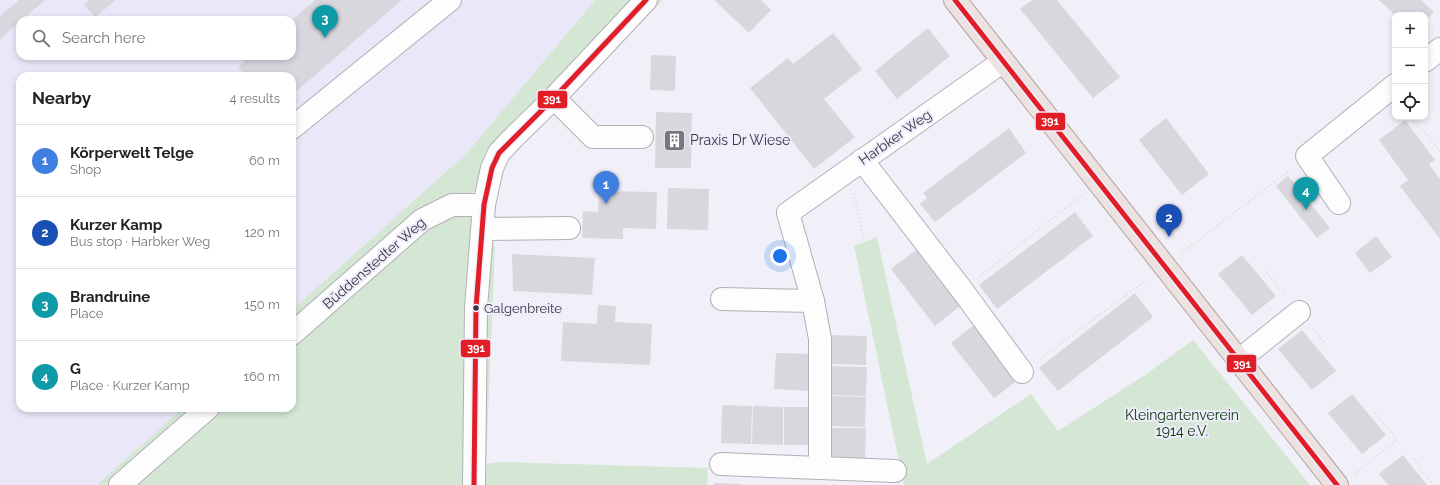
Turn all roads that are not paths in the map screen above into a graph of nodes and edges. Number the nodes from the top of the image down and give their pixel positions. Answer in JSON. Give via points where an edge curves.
{"nodes":[{"id":1,"x":450,"y":0,"type":"edge"},
{"id":2,"x":646,"y":0,"type":"edge"},
{"id":3,"x":955,"y":0,"type":"edge"},
{"id":4,"x":1440,"y":49,"type":"edge"},
{"id":5,"x":1428,"y":59,"type":"edge"},
{"id":6,"x":1002,"y":62,"type":"junction"},
{"id":7,"x":1392,"y":87,"type":"edge"},
{"id":8,"x":554,"y":98,"type":"junction"},
{"id":9,"x":296,"y":125,"type":"edge"},
{"id":10,"x":642,"y":137,"type":"dead end"},
{"id":11,"x":856,"y":165,"type":"junction"},
{"id":12,"x":1339,"y":203,"type":"dead end"},
{"id":13,"x":484,"y":205,"type":"junction"},
{"id":14,"x":569,"y":228,"type":"dead end"},
{"id":15,"x":483,"y":229,"type":"junction"},
{"id":16,"x":722,"y":299,"type":"dead end"},
{"id":17,"x":813,"y":301,"type":"junction"},
{"id":18,"x":1299,"y":312,"type":"dead end"},
{"id":19,"x":296,"y":330,"type":"edge"},
{"id":20,"x":1239,"y":360,"type":"junction"},
{"id":21,"x":1022,"y":372,"type":"road end"},
{"id":22,"x":203,"y":412,"type":"edge"},
{"id":23,"x":721,"y":464,"type":"dead end"},
{"id":24,"x":904,"y":466,"type":"road end"},
{"id":25,"x":820,"y":468,"type":"junction"},
{"id":26,"x":1345,"y":480,"type":"edge"},
{"id":27,"x":120,"y":485,"type":"edge"},
{"id":28,"x":474,"y":485,"type":"edge"}],
"edges":[{"from":1,"to":9,"type":"street"},
{"from":2,"to":8,"type":"street"},
{"from":3,"to":6,"type":"main road"},
{"from":4,"to":5,"type":"street"},
{"from":6,"to":11,"type":"street","name":"Harbker Weg"},
{"from":6,"to":20,"type":"main road"},
{"from":7,"to":12,"type":"street","via":[[1307,156]]},
{"from":8,"to":10,"type":"street","via":[[593,137]]},
{"from":8,"to":13,"type":"street","via":[[499,154],[487,184]]},
{"from":11,"to":17,"type":"street","name":"Harbker Weg","via":[[788,213]]},
{"from":11,"to":21,"type":"street","via":[[962,290]]},
{"from":13,"to":15,"type":"street"},
{"from":13,"to":19,"type":"street","name":"Büddenstedter Weg","via":[[452,205],[422,220]]},
{"from":14,"to":15,"type":"street"},
{"from":15,"to":28,"type":"street","via":[[476,308]]},
{"from":16,"to":17,"type":"street"},
{"from":17,"to":25,"type":"street","via":[[820,339]]},
{"from":18,"to":20,"type":"street"},
{"from":20,"to":26,"type":"main road","via":[[1268,397]]},
{"from":22,"to":27,"type":"street"},
{"from":23,"to":25,"type":"street"},
{"from":24,"to":25,"type":"street"}]}
